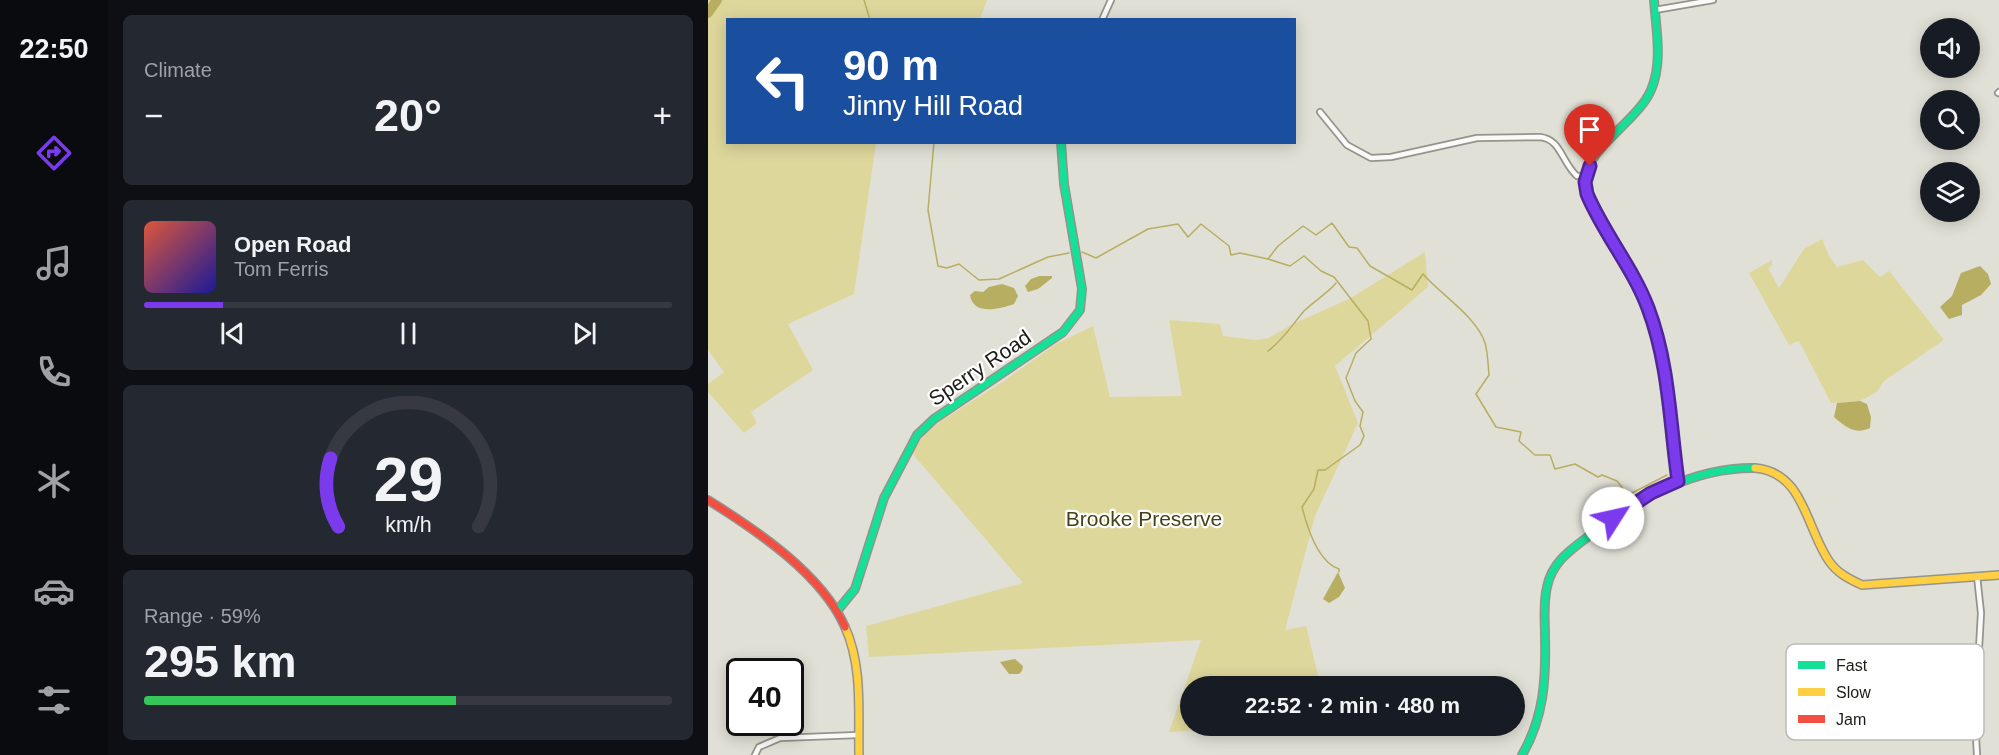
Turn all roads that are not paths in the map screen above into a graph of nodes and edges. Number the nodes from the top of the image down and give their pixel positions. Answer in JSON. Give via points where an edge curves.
{"nodes":[{"id":1,"x":1111,"y":0,"type":"edge"},
{"id":2,"x":1654,"y":0,"type":"edge"},
{"id":3,"x":1713,"y":0,"type":"edge"},
{"id":4,"x":1655,"y":10,"type":"junction"},
{"id":5,"x":1103,"y":18,"type":"edge"},
{"id":6,"x":1320,"y":112,"type":"dead end"},
{"id":7,"x":1061,"y":144,"type":"edge"},
{"id":8,"x":1586,"y":176,"type":"junction"},
{"id":9,"x":1678,"y":481,"type":"junction"},
{"id":10,"x":708,"y":500,"type":"edge"},
{"id":11,"x":1999,"y":574,"type":"edge"},
{"id":12,"x":1977,"y":576,"type":"junction"},
{"id":13,"x":837,"y":610,"type":"junction"},
{"id":14,"x":1979,"y":644,"type":"edge"},
{"id":15,"x":858,"y":735,"type":"junction"},
{"id":16,"x":1976,"y":740,"type":"edge"},
{"id":17,"x":755,"y":755,"type":"edge"},
{"id":18,"x":859,"y":755,"type":"edge"},
{"id":19,"x":1522,"y":755,"type":"edge"},
{"id":20,"x":1977,"y":755,"type":"edge"}],
"edges":[{"from":1,"to":5,"type":"street"},
{"from":2,"to":4,"type":"street"},
{"from":3,"to":4,"type":"street"},
{"from":4,"to":8,"type":"street","via":[[1657,67],[1651,91],[1641,108],[1595,158]]},
{"from":6,"to":8,"type":"street","via":[[1347,146],[1371,158],[1477,138],[1540,137],[1557,145],[1576,176]]},
{"from":7,"to":13,"type":"street","name":"Sperry Road","via":[[1082,289],[1077,316],[1056,337],[933,419],[917,435],[884,498],[855,589]]},
{"from":8,"to":9,"type":"street","via":[[1589,198],[1641,291],[1653,321],[1665,378]]},
{"from":9,"to":12,"type":"street","via":[[1742,468],[1764,469],[1778,475],[1794,490],[1827,561],[1851,582],[1889,585]]},
{"from":9,"to":19,"type":"street","via":[[1628,508],[1552,570],[1545,600],[1544,707],[1537,730]]},
{"from":10,"to":13,"type":"street","via":[[801,571]]},
{"from":11,"to":12,"type":"street"},
{"from":12,"to":14,"type":"street"},
{"from":13,"to":15,"type":"street","via":[[854,653]]},
{"from":15,"to":17,"type":"street","via":[[780,738],[759,747]]},
{"from":15,"to":18,"type":"street"},
{"from":16,"to":20,"type":"street"}]}
